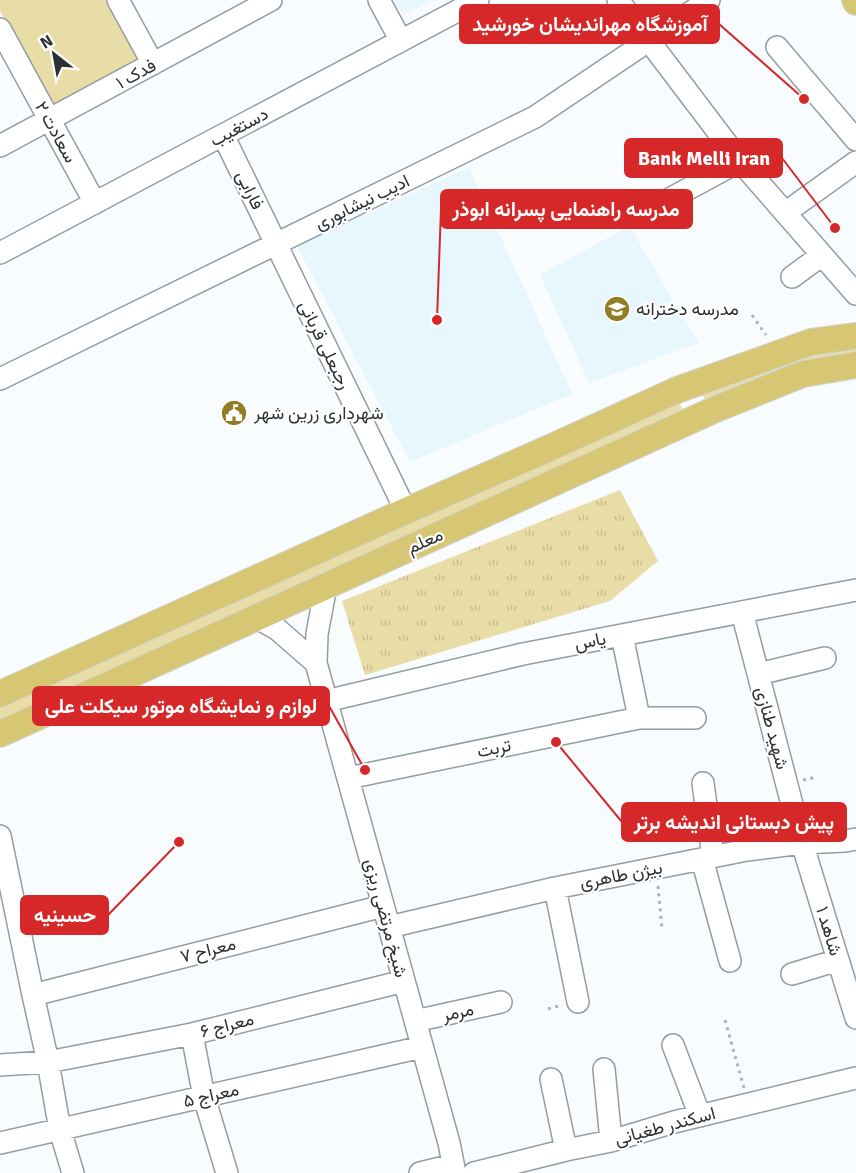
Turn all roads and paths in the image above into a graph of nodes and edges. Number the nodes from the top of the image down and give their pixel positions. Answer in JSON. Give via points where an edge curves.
{"nodes":[{"id":1,"x":118,"y":0,"type":"edge"},
{"id":2,"x":271,"y":0,"type":"edge"},
{"id":3,"x":379,"y":0,"type":"edge"},
{"id":4,"x":478,"y":0,"type":"edge"},
{"id":5,"x":618,"y":0,"type":"edge"},
{"id":6,"x":709,"y":0,"type":"edge"},
{"id":7,"x":401,"y":41,"type":"junction"},
{"id":8,"x":649,"y":41,"type":"junction"},
{"id":9,"x":3,"y":42,"type":"edge"},
{"id":10,"x":777,"y":47,"type":"dead end"},
{"id":11,"x":153,"y":64,"type":"junction"},
{"id":12,"x":50,"y":120,"type":"junction"},
{"id":13,"x":223,"y":135,"type":"junction"},
{"id":14,"x":856,"y":140,"type":"edge"},
{"id":15,"x":0,"y":146,"type":"edge"},
{"id":16,"x":740,"y":161,"type":"junction"},
{"id":17,"x":854,"y":170,"type":"edge"},
{"id":18,"x":95,"y":203,"type":"junction"},
{"id":19,"x":785,"y":213,"type":"junction"},
{"id":20,"x":638,"y":216,"type":"dead end"},
{"id":21,"x":276,"y":244,"type":"junction"},
{"id":22,"x":0,"y":253,"type":"edge"},
{"id":23,"x":822,"y":255,"type":"junction"},
{"id":24,"x":792,"y":277,"type":"dead end"},
{"id":25,"x":856,"y":294,"type":"edge"},
{"id":26,"x":856,"y":336,"type":"edge"},
{"id":27,"x":856,"y":365,"type":"edge"},
{"id":28,"x":0,"y":379,"type":"edge"},
{"id":29,"x":686,"y":386,"type":"junction"},
{"id":30,"x":699,"y":416,"type":"junction"},
{"id":31,"x":406,"y":512,"type":"junction"},
{"id":32,"x":326,"y":586,"type":"junction"},
{"id":33,"x":856,"y":590,"type":"edge"},
{"id":34,"x":742,"y":612,"type":"junction"},
{"id":35,"x":257,"y":618,"type":"junction"},
{"id":36,"x":622,"y":635,"type":"junction"},
{"id":37,"x":825,"y":657,"type":"dead end"},
{"id":38,"x":316,"y":663,"type":"junction"},
{"id":39,"x":758,"y":674,"type":"junction"},
{"id":40,"x":0,"y":694,"type":"edge"},
{"id":41,"x":326,"y":701,"type":"junction"},
{"id":42,"x":639,"y":718,"type":"junction"},
{"id":43,"x":695,"y":718,"type":"dead end"},
{"id":44,"x":0,"y":734,"type":"edge"},
{"id":45,"x":348,"y":778,"type":"junction"},
{"id":46,"x":703,"y":783,"type":"dead end"},
{"id":47,"x":0,"y":836,"type":"edge"},
{"id":48,"x":856,"y":839,"type":"edge"},
{"id":49,"x":802,"y":843,"type":"junction"},
{"id":50,"x":707,"y":858,"type":"junction"},
{"id":51,"x":657,"y":868,"type":"junction"},
{"id":52,"x":555,"y":888,"type":"junction"},
{"id":53,"x":383,"y":906,"type":"junction"},
{"id":54,"x":389,"y":927,"type":"junction"},
{"id":55,"x":662,"y":929,"type":"dead end"},
{"id":56,"x":838,"y":960,"type":"junction"},
{"id":57,"x":730,"y":961,"type":"dead end"},
{"id":58,"x":792,"y":974,"type":"dead end"},
{"id":59,"x":404,"y":981,"type":"junction"},
{"id":60,"x":33,"y":994,"type":"junction"},
{"id":61,"x":501,"y":1002,"type":"dead end"},
{"id":62,"x":578,"y":1002,"type":"dead end"},
{"id":63,"x":856,"y":1018,"type":"edge"},
{"id":64,"x":725,"y":1020,"type":"dead end"},
{"id":65,"x":415,"y":1021,"type":"junction"},
{"id":66,"x":192,"y":1034,"type":"junction"},
{"id":67,"x":673,"y":1045,"type":"dead end"},
{"id":68,"x":422,"y":1047,"type":"junction"},
{"id":69,"x":48,"y":1062,"type":"junction"},
{"id":70,"x":0,"y":1065,"type":"edge"},
{"id":71,"x":604,"y":1069,"type":"dead end"},
{"id":72,"x":856,"y":1078,"type":"edge"},
{"id":73,"x":551,"y":1079,"type":"dead end"},
{"id":74,"x":204,"y":1097,"type":"junction"},
{"id":75,"x":748,"y":1104,"type":"junction"},
{"id":76,"x":700,"y":1116,"type":"junction"},
{"id":77,"x":60,"y":1130,"type":"junction"},
{"id":78,"x":611,"y":1141,"type":"junction"},
{"id":79,"x":0,"y":1143,"type":"edge"},
{"id":80,"x":566,"y":1150,"type":"junction"},
{"id":81,"x":454,"y":1169,"type":"edge"},
{"id":82,"x":73,"y":1173,"type":"edge"},
{"id":83,"x":227,"y":1173,"type":"edge"},
{"id":84,"x":420,"y":1173,"type":"edge"},
{"id":85,"x":474,"y":1173,"type":"edge"}],
"edges":[{"from":1,"to":11,"type":"street"},
{"from":2,"to":11,"type":"street","name":"فدک ۱"},
{"from":3,"to":7,"type":"street"},
{"from":4,"to":7,"type":"street","name":"دستغیب"},
{"from":5,"to":8,"type":"street"},
{"from":6,"to":8,"type":"street","name":"ادیب نیشابوری"},
{"from":7,"to":13,"type":"street","name":"دستغیب"},
{"from":8,"to":16,"type":"street"},
{"from":8,"to":21,"type":"street","name":"ادیب نیشابوری","via":[[535,117]]},
{"from":9,"to":12,"type":"street","name":"سعادت ۲"},
{"from":10,"to":14,"type":"street"},
{"from":11,"to":12,"type":"street","name":"فدک ۱"},
{"from":12,"to":15,"type":"street","name":"فدک ۱"},
{"from":12,"to":18,"type":"street","name":"سعادت ۲"},
{"from":13,"to":18,"type":"street","name":"دستغیب"},
{"from":13,"to":21,"type":"street","name":"فارابی"},
{"from":16,"to":19,"type":"street"},
{"from":16,"to":20,"type":"street"},
{"from":17,"to":19,"type":"street"},
{"from":18,"to":22,"type":"street","name":"دستغیب"},
{"from":19,"to":23,"type":"street"},
{"from":21,"to":28,"type":"street","name":"ادیب نیشابوری"},
{"from":21,"to":31,"type":"street","name":"رجبعلی قربانی"},
{"from":23,"to":24,"type":"street"},
{"from":23,"to":25,"type":"street"},
{"from":26,"to":29,"type":"main road","name":"معلم","via":[[811,342]]},
{"from":27,"to":30,"type":"main road","name":"معلم","via":[[803,374]]},
{"from":29,"to":30,"type":"main road"},
{"from":29,"to":31,"type":"main road","name":"معلم"},
{"from":30,"to":32,"type":"main road","name":"معلم"},
{"from":31,"to":40,"type":"main road","name":"معلم"},
{"from":32,"to":35,"type":"main road","name":"معلم"},
{"from":32,"to":38,"type":"street","name":"شیخ مرتضی ریزی"},
{"from":33,"to":34,"type":"street","name":"یاس"},
{"from":34,"to":36,"type":"street","name":"یاس"},
{"from":34,"to":39,"type":"street","name":"شهید طنازی"},
{"from":35,"to":38,"type":"street","via":[[277,629]]},
{"from":35,"to":44,"type":"main road","name":"معلم"},
{"from":36,"to":41,"type":"street","name":"یاس"},
{"from":36,"to":42,"type":"street"},
{"from":37,"to":39,"type":"street"},
{"from":38,"to":41,"type":"street","name":"شیخ مرتضی ریزی"},
{"from":39,"to":49,"type":"street","name":"شهید طنازی","via":[[765,738]]},
{"from":41,"to":45,"type":"street","name":"شیخ مرتضی ریزی"},
{"from":42,"to":43,"type":"street","name":"تربت"},
{"from":42,"to":45,"type":"street","name":"تربت"},
{"from":45,"to":53,"type":"street","name":"شیخ مرتضی ریزی"},
{"from":46,"to":50,"type":"street"},
{"from":47,"to":60,"type":"street"},
{"from":48,"to":49,"type":"street","name":"بیژن طاهری"},
{"from":49,"to":50,"type":"street","name":"بیژن طاهری"},
{"from":49,"to":56,"type":"street","name":"شاهد ۱"},
{"from":50,"to":51,"type":"street","name":"بیژن طاهری"},
{"from":50,"to":57,"type":"street"},
{"from":51,"to":52,"type":"street","name":"بیژن طاهری"},
{"from":51,"to":55,"type":"path"},
{"from":52,"to":54,"type":"street","name":"بیژن طاهری"},
{"from":52,"to":62,"type":"street"},
{"from":53,"to":54,"type":"street","name":"شیخ مرتضی ریزی"},
{"from":53,"to":60,"type":"street","name":"معراح ۷"},
{"from":54,"to":59,"type":"street","name":"شیخ مرتضی ریزی"},
{"from":56,"to":58,"type":"street"},
{"from":56,"to":63,"type":"street","name":"شاهد ۱"},
{"from":59,"to":65,"type":"street","name":"شیخ مرتضی ریزی"},
{"from":59,"to":66,"type":"street","name":"معراج ۶"},
{"from":60,"to":69,"type":"street"},
{"from":61,"to":65,"type":"street","name":"مرمر"},
{"from":64,"to":75,"type":"path"},
{"from":65,"to":68,"type":"street","name":"شیخ مرتضی ریزی"},
{"from":66,"to":69,"type":"street","name":"معراج ۶"},
{"from":66,"to":74,"type":"street"},
{"from":67,"to":76,"type":"street"},
{"from":68,"to":74,"type":"street","name":"معراج ۵"},
{"from":68,"to":81,"type":"street","name":"شیخ مرتضی ریزی"},
{"from":69,"to":70,"type":"street","name":"معراج ۶"},
{"from":69,"to":77,"type":"street"},
{"from":71,"to":78,"type":"street"},
{"from":72,"to":75,"type":"street","name":"اسکندر طغیانی"},
{"from":73,"to":80,"type":"street"},
{"from":74,"to":77,"type":"street","name":"معراج ۵"},
{"from":74,"to":83,"type":"street"},
{"from":75,"to":76,"type":"street","name":"اسکندر طغیانی"},
{"from":76,"to":78,"type":"street","name":"اسکندر طغیانی"},
{"from":77,"to":79,"type":"street","name":"معراج ۵"},
{"from":77,"to":82,"type":"street"},
{"from":78,"to":80,"type":"street","name":"اسکندر طغیانی"},
{"from":80,"to":85,"type":"street","name":"اسکندر طغیانی"},
{"from":81,"to":84,"type":"street"}]}
